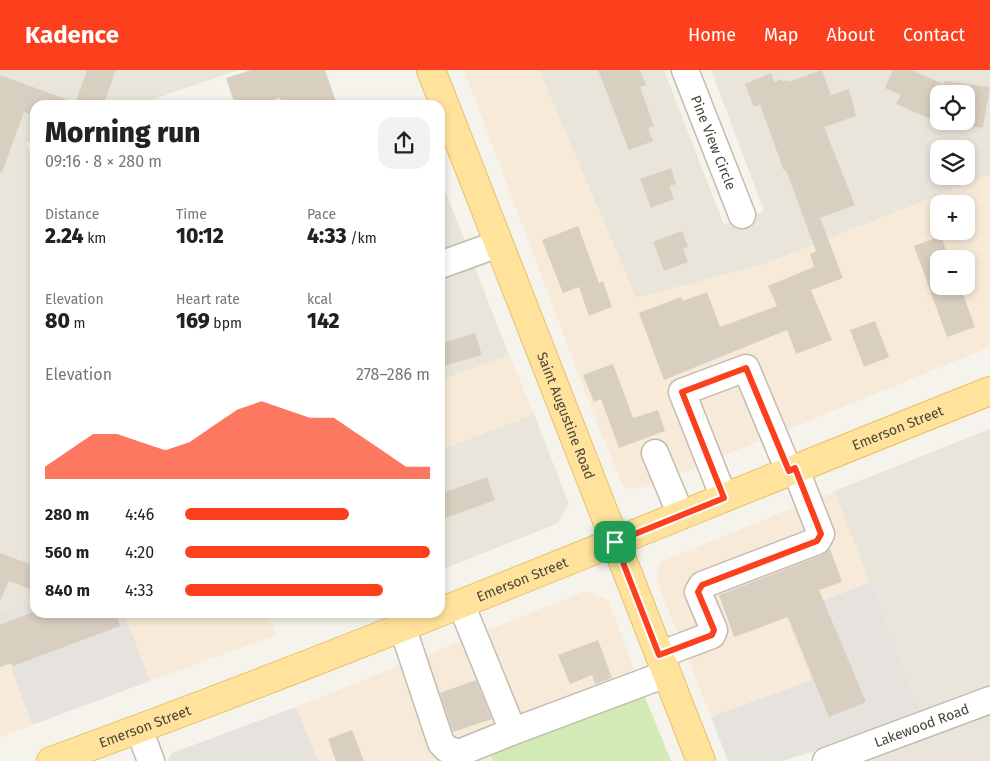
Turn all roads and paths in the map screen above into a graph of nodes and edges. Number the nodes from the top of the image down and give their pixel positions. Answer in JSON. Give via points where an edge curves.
{"nodes":[{"id":1,"x":430,"y":70,"type":"edge"},
{"id":2,"x":685,"y":70,"type":"edge"},
{"id":3,"x":438,"y":100,"type":"edge"},
{"id":4,"x":445,"y":123,"type":"edge"},
{"id":5,"x":742,"y":214,"type":"dead end"},
{"id":6,"x":498,"y":244,"type":"junction"},
{"id":7,"x":445,"y":263,"type":"edge"},
{"id":8,"x":990,"y":391,"type":"edge"},
{"id":9,"x":655,"y":454,"type":"dead end"},
{"id":10,"x":792,"y":470,"type":"junction"},
{"id":11,"x":724,"y":498,"type":"junction"},
{"id":12,"x":681,"y":515,"type":"junction"},
{"id":13,"x":615,"y":542,"type":"junction"},
{"id":14,"x":461,"y":604,"type":"junction"},
{"id":15,"x":445,"y":611,"type":"edge"},
{"id":16,"x":429,"y":618,"type":"edge"},
{"id":17,"x":403,"y":629,"type":"junction"},
{"id":18,"x":663,"y":664,"type":"junction"},
{"id":19,"x":990,"y":700,"type":"edge"},
{"id":20,"x":139,"y":729,"type":"junction"},
{"id":21,"x":511,"y":732,"type":"junction"},
{"id":22,"x":51,"y":761,"type":"edge"},
{"id":23,"x":151,"y":761,"type":"edge"},
{"id":24,"x":701,"y":761,"type":"edge"},
{"id":25,"x":826,"y":761,"type":"edge"}],
"edges":[{"from":1,"to":3,"type":"main road","name":"Saint Augustine Road"},
{"from":2,"to":5,"type":"street","name":"Pine View Circle"},
{"from":4,"to":6,"type":"main road","name":"Saint Augustine Road"},
{"from":6,"to":7,"type":"street"},
{"from":6,"to":13,"type":"main road","name":"Saint Augustine Road"},
{"from":8,"to":10,"type":"main road","name":"Emerson Street"},
{"from":9,"to":12,"type":"street"},
{"from":10,"to":11,"type":"main road","name":"Emerson Street"},
{"from":10,"to":11,"type":"street","via":[[746,368],[682,392]]},
{"from":10,"to":18,"type":"street","via":[[821,534],[817,541],[702,585],[698,592],[714,630],[712,635]]},
{"from":11,"to":12,"type":"main road","name":"Emerson Street"},
{"from":12,"to":13,"type":"main road","name":"Emerson Street"},
{"from":13,"to":14,"type":"main road","name":"Emerson Street"},
{"from":13,"to":18,"type":"main road","name":"Saint Augustine Road"},
{"from":14,"to":15,"type":"main road","name":"Emerson Street"},
{"from":14,"to":21,"type":"street"},
{"from":16,"to":17,"type":"main road","name":"Emerson Street"},
{"from":17,"to":20,"type":"main road","name":"Emerson Street"},
{"from":17,"to":21,"type":"street","via":[[441,743],[447,750],[458,753]]},
{"from":18,"to":21,"type":"street"},
{"from":18,"to":24,"type":"main road","name":"Saint Augustine Road"},
{"from":19,"to":25,"type":"street","name":"Lakewood Road"},
{"from":20,"to":22,"type":"main road","name":"Emerson Street"},
{"from":20,"to":23,"type":"street"}]}
